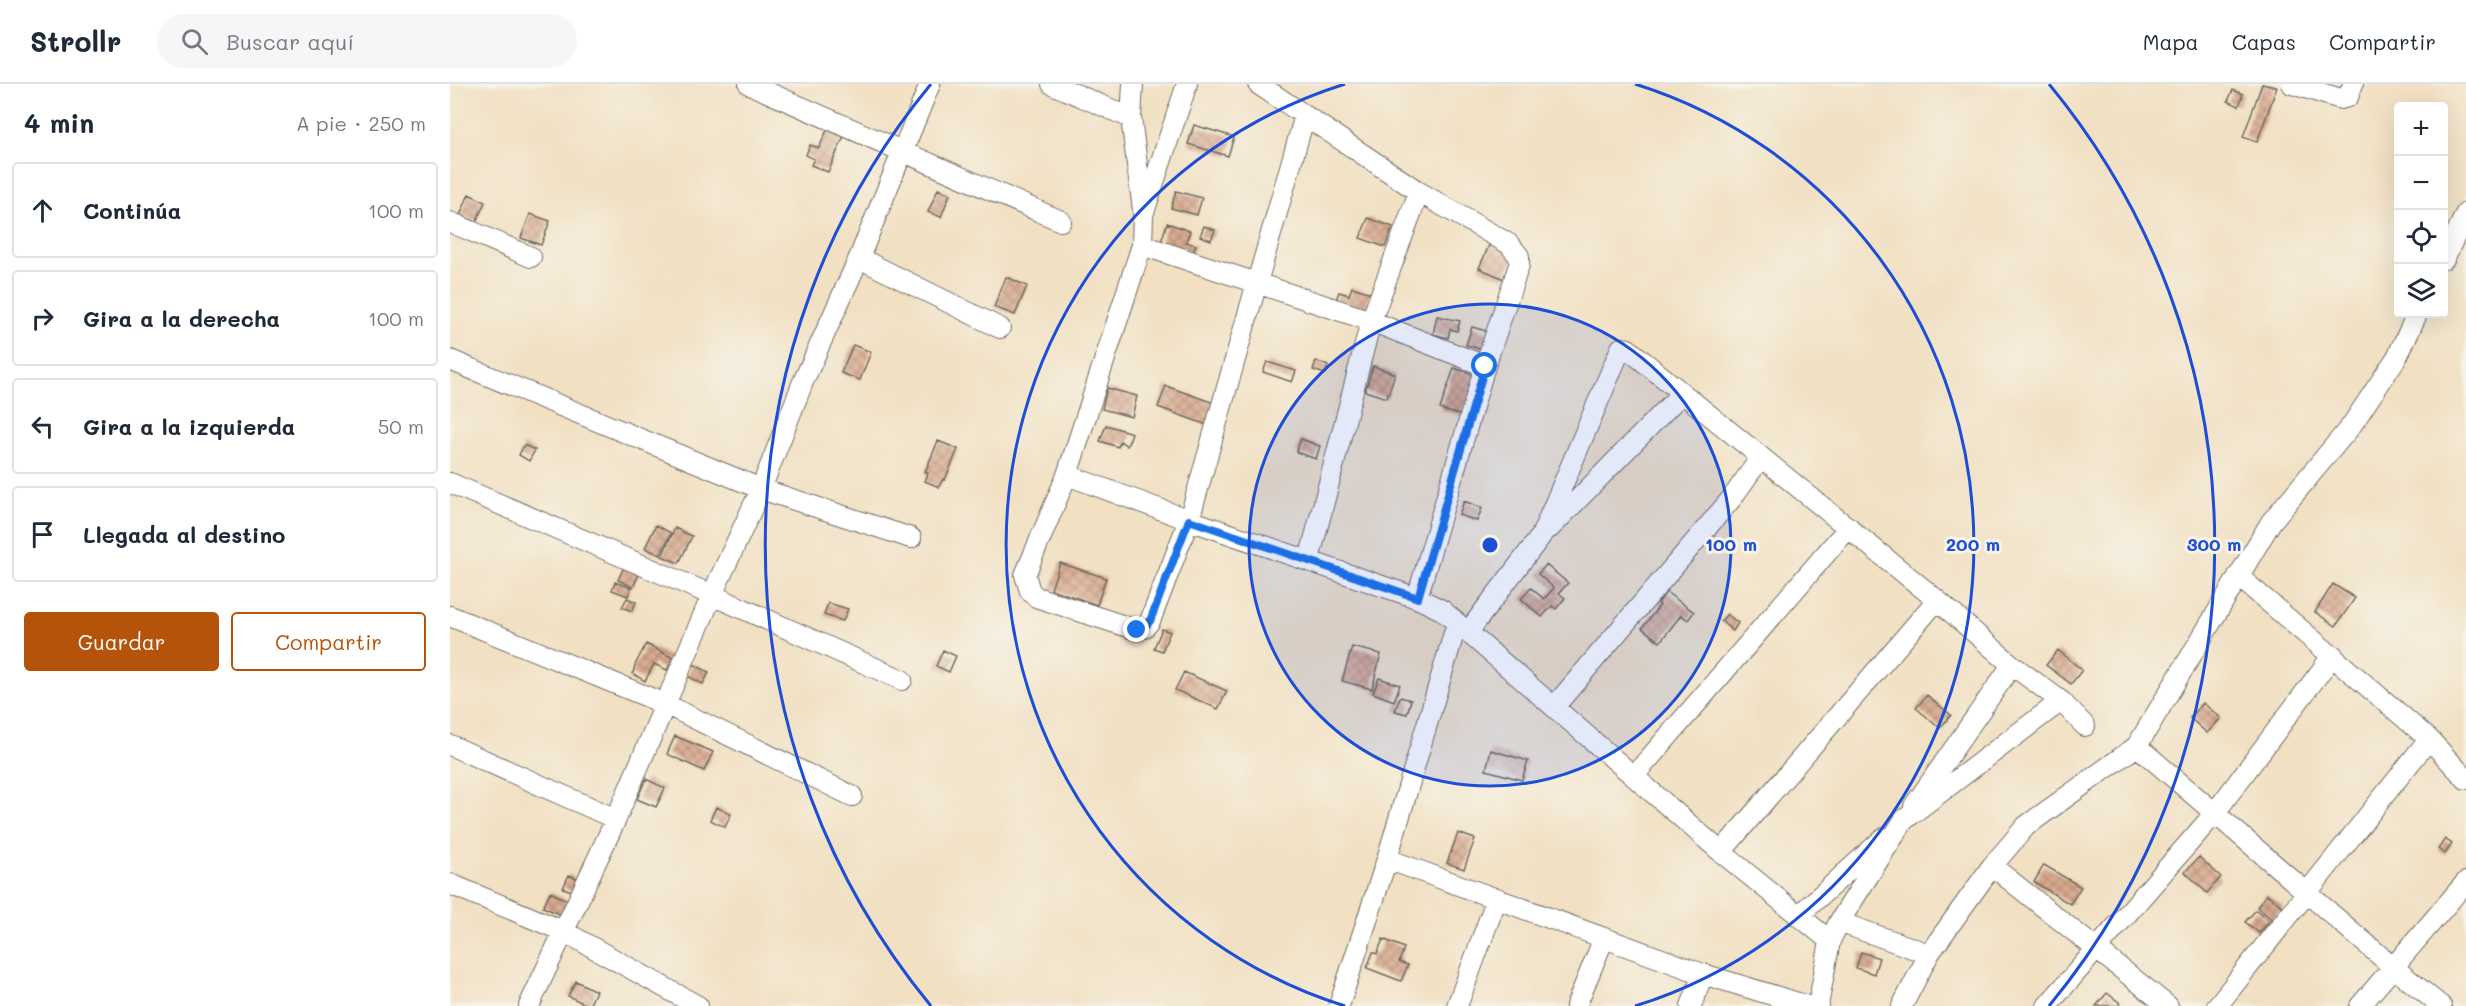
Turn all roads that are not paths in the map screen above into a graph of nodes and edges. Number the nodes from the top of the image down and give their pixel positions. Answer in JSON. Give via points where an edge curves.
{"nodes":[{"id":1,"x":749,"y":84,"type":"edge"},
{"id":2,"x":930,"y":84,"type":"edge"},
{"id":3,"x":1052,"y":84,"type":"edge"},
{"id":4,"x":1133,"y":84,"type":"edge"},
{"id":5,"x":1187,"y":84,"type":"edge"},
{"id":6,"x":1258,"y":84,"type":"edge"},
{"id":7,"x":2292,"y":84,"type":"edge"},
{"id":8,"x":2353,"y":84,"type":"edge"},
{"id":9,"x":1305,"y":115,"type":"junction"},
{"id":10,"x":1131,"y":118,"type":"junction"},
{"id":11,"x":904,"y":152,"type":"junction"},
{"id":12,"x":1419,"y":192,"type":"junction"},
{"id":13,"x":2466,"y":213,"type":"edge"},
{"id":14,"x":1143,"y":215,"type":"junction"},
{"id":15,"x":1061,"y":221,"type":"dead end"},
{"id":16,"x":450,"y":222,"type":"edge"},
{"id":17,"x":1142,"y":245,"type":"junction"},
{"id":18,"x":2448,"y":251,"type":"edge"},
{"id":19,"x":531,"y":257,"type":"dead end"},
{"id":20,"x":859,"y":258,"type":"junction"},
{"id":21,"x":1258,"y":284,"type":"junction"},
{"id":22,"x":2415,"y":318,"type":"edge"},
{"id":23,"x":1371,"y":321,"type":"junction"},
{"id":24,"x":1000,"y":328,"type":"dead end"},
{"id":25,"x":450,"y":360,"type":"edge"},
{"id":26,"x":1485,"y":366,"type":"junction"},
{"id":27,"x":1682,"y":393,"type":"junction"},
{"id":28,"x":1761,"y":457,"type":"junction"},
{"id":29,"x":1067,"y":475,"type":"junction"},
{"id":30,"x":450,"y":483,"type":"edge"},
{"id":31,"x":761,"y":489,"type":"junction"},
{"id":32,"x":1189,"y":520,"type":"junction"},
{"id":33,"x":1848,"y":527,"type":"junction"},
{"id":34,"x":1541,"y":536,"type":"junction"},
{"id":35,"x":911,"y":538,"type":"dead end"},
{"id":36,"x":1309,"y":560,"type":"junction"},
{"id":37,"x":2238,"y":576,"type":"junction"},
{"id":38,"x":712,"y":595,"type":"junction"},
{"id":39,"x":1418,"y":598,"type":"junction"},
{"id":40,"x":1937,"y":600,"type":"junction"},
{"id":41,"x":450,"y":616,"type":"edge"},
{"id":42,"x":1462,"y":627,"type":"junction"},
{"id":43,"x":2333,"y":655,"type":"junction"},
{"id":44,"x":2013,"y":665,"type":"junction"},
{"id":45,"x":902,"y":680,"type":"dead end"},
{"id":46,"x":2061,"y":701,"type":"junction"},
{"id":47,"x":665,"y":704,"type":"junction"},
{"id":48,"x":1554,"y":707,"type":"junction"},
{"id":49,"x":2085,"y":726,"type":"dead end"},
{"id":50,"x":2429,"y":739,"type":"junction"},
{"id":51,"x":450,"y":745,"type":"edge"},
{"id":52,"x":2137,"y":746,"type":"junction"},
{"id":53,"x":1634,"y":776,"type":"junction"},
{"id":54,"x":2466,"y":779,"type":"edge"},
{"id":55,"x":852,"y":796,"type":"dead end"},
{"id":56,"x":2214,"y":814,"type":"junction"},
{"id":57,"x":616,"y":819,"type":"junction"},
{"id":58,"x":1904,"y":820,"type":"junction"},
{"id":59,"x":1721,"y":852,"type":"junction"},
{"id":60,"x":1386,"y":859,"type":"junction"},
{"id":61,"x":1992,"y":866,"type":"junction"},
{"id":62,"x":2466,"y":882,"type":"edge"},
{"id":63,"x":450,"y":884,"type":"edge"},
{"id":64,"x":2307,"y":893,"type":"junction"},
{"id":65,"x":1497,"y":898,"type":"junction"},
{"id":66,"x":1798,"y":916,"type":"junction"},
{"id":67,"x":1839,"y":922,"type":"junction"},
{"id":68,"x":563,"y":931,"type":"junction"},
{"id":69,"x":1604,"y":938,"type":"junction"},
{"id":70,"x":1830,"y":941,"type":"junction"},
{"id":71,"x":2095,"y":948,"type":"junction"},
{"id":72,"x":1929,"y":954,"type":"junction"},
{"id":73,"x":2392,"y":967,"type":"junction"},
{"id":74,"x":1703,"y":974,"type":"junction"},
{"id":75,"x":529,"y":1006,"type":"edge"},
{"id":76,"x":698,"y":1006,"type":"edge"},
{"id":77,"x":1339,"y":1006,"type":"edge"},
{"id":78,"x":1456,"y":1006,"type":"edge"},
{"id":79,"x":1576,"y":1006,"type":"edge"},
{"id":80,"x":1691,"y":1006,"type":"edge"},
{"id":81,"x":1808,"y":1006,"type":"edge"},
{"id":82,"x":1818,"y":1006,"type":"edge"},
{"id":83,"x":1902,"y":1006,"type":"edge"},
{"id":84,"x":2046,"y":1006,"type":"edge"},
{"id":85,"x":2168,"y":1006,"type":"edge"},
{"id":86,"x":2217,"y":1006,"type":"edge"},
{"id":87,"x":2360,"y":1006,"type":"edge"},
{"id":88,"x":2441,"y":1006,"type":"edge"}],
"edges":[{"from":1,"to":11,"type":"street"},
{"from":2,"to":11,"type":"street"},
{"from":3,"to":10,"type":"street"},
{"from":4,"to":10,"type":"street"},
{"from":5,"to":14,"type":"street"},
{"from":6,"to":9,"type":"street"},
{"from":7,"to":8,"type":"street","via":[[2341,99],[2348,97]]},
{"from":9,"to":12,"type":"street"},
{"from":9,"to":21,"type":"street"},
{"from":10,"to":14,"type":"street"},
{"from":11,"to":15,"type":"street"},
{"from":11,"to":20,"type":"street"},
{"from":12,"to":23,"type":"street"},
{"from":12,"to":26,"type":"street","via":[[1509,244],[1519,256]]},
{"from":13,"to":18,"type":"street"},
{"from":14,"to":17,"type":"street"},
{"from":16,"to":19,"type":"street"},
{"from":17,"to":21,"type":"street"},
{"from":17,"to":29,"type":"street"},
{"from":20,"to":24,"type":"street"},
{"from":20,"to":31,"type":"street","via":[[803,382]]},
{"from":21,"to":23,"type":"street"},
{"from":21,"to":32,"type":"street"},
{"from":22,"to":37,"type":"street","via":[[2397,357],[2351,426],[2271,522]]},
{"from":23,"to":26,"type":"street"},
{"from":23,"to":36,"type":"street"},
{"from":25,"to":31,"type":"street"},
{"from":26,"to":39,"type":"street"},
{"from":27,"to":28,"type":"street"},
{"from":27,"to":34,"type":"street"},
{"from":27,"to":34,"type":"street","via":[[1628,349],[1618,351]]},
{"from":28,"to":33,"type":"street"},
{"from":28,"to":48,"type":"street","via":[[1732,498]]},
{"from":29,"to":32,"type":"street"},
{"from":29,"to":32,"type":"street","via":[[1025,575],[1036,597],[1137,630],[1144,628]]},
{"from":30,"to":38,"type":"street"},
{"from":31,"to":35,"type":"street"},
{"from":31,"to":38,"type":"street"},
{"from":32,"to":36,"type":"street"},
{"from":33,"to":40,"type":"street"},
{"from":33,"to":53,"type":"street"},
{"from":34,"to":42,"type":"street"},
{"from":36,"to":39,"type":"street"},
{"from":37,"to":43,"type":"street"},
{"from":37,"to":52,"type":"street"},
{"from":38,"to":45,"type":"street"},
{"from":38,"to":47,"type":"street"},
{"from":39,"to":42,"type":"street","via":[[1442,610]]},
{"from":40,"to":44,"type":"street"},
{"from":40,"to":59,"type":"street"},
{"from":41,"to":47,"type":"street"},
{"from":42,"to":48,"type":"street"},
{"from":42,"to":60,"type":"street"},
{"from":43,"to":50,"type":"street"},
{"from":43,"to":56,"type":"street"},
{"from":44,"to":46,"type":"street"},
{"from":44,"to":58,"type":"street"},
{"from":46,"to":49,"type":"street"},
{"from":46,"to":58,"type":"street"},
{"from":47,"to":55,"type":"street"},
{"from":47,"to":57,"type":"street"},
{"from":48,"to":53,"type":"street"},
{"from":50,"to":54,"type":"street"},
{"from":50,"to":64,"type":"street"},
{"from":51,"to":57,"type":"street"},
{"from":52,"to":56,"type":"street"},
{"from":52,"to":61,"type":"street","via":[[2026,826]]},
{"from":53,"to":59,"type":"street"},
{"from":56,"to":64,"type":"street"},
{"from":56,"to":71,"type":"street"},
{"from":57,"to":68,"type":"street"},
{"from":58,"to":66,"type":"street"},
{"from":58,"to":67,"type":"street"},
{"from":59,"to":66,"type":"street"},
{"from":60,"to":65,"type":"street"},
{"from":60,"to":77,"type":"street"},
{"from":61,"to":71,"type":"street"},
{"from":61,"to":72,"type":"street"},
{"from":62,"to":73,"type":"street"},
{"from":63,"to":68,"type":"street"},
{"from":64,"to":73,"type":"street"},
{"from":64,"to":86,"type":"street"},
{"from":65,"to":69,"type":"street"},
{"from":65,"to":78,"type":"street"},
{"from":66,"to":70,"type":"street"},
{"from":67,"to":70,"type":"street"},
{"from":67,"to":72,"type":"street"},
{"from":68,"to":75,"type":"street"},
{"from":68,"to":76,"type":"street"},
{"from":69,"to":74,"type":"street"},
{"from":69,"to":79,"type":"street"},
{"from":70,"to":82,"type":"street"},
{"from":71,"to":84,"type":"street"},
{"from":71,"to":85,"type":"street"},
{"from":72,"to":83,"type":"street"},
{"from":73,"to":87,"type":"street"},
{"from":73,"to":88,"type":"street"},
{"from":74,"to":80,"type":"street"},
{"from":74,"to":81,"type":"street"}]}
